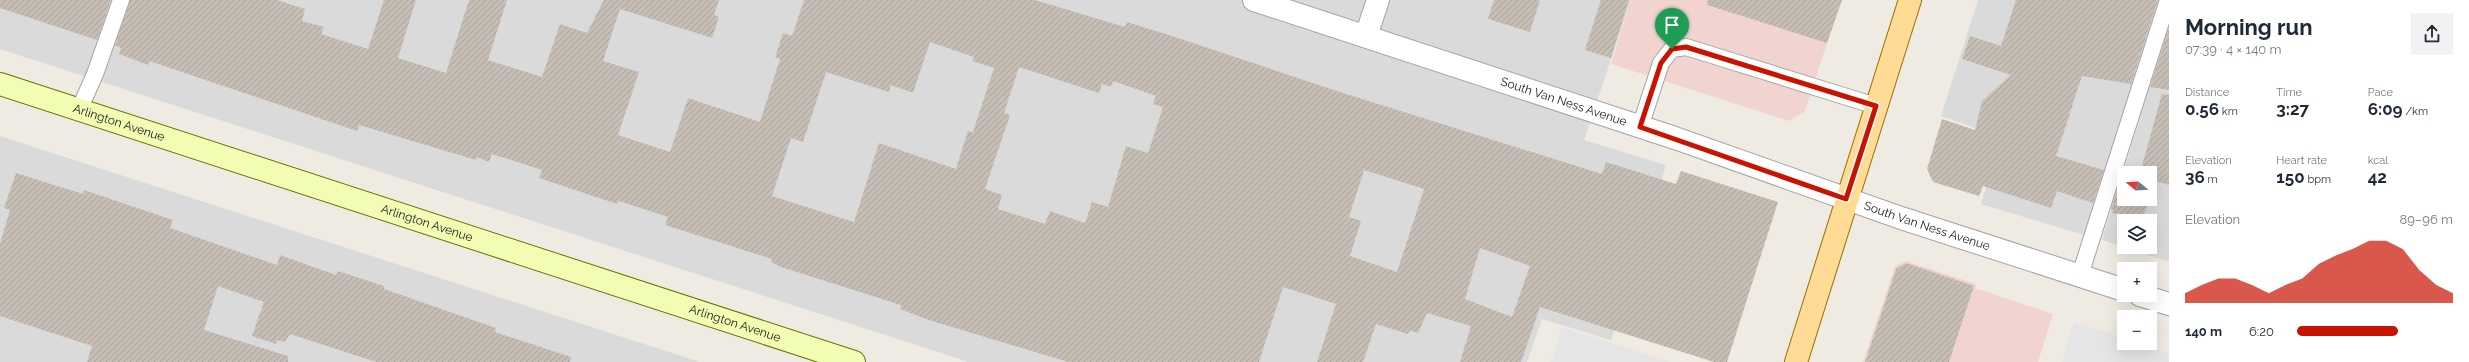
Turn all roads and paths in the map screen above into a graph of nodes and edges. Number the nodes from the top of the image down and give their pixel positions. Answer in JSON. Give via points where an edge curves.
{"nodes":[{"id":1,"x":121,"y":0,"type":"edge"},
{"id":2,"x":1254,"y":0,"type":"edge"},
{"id":3,"x":1378,"y":0,"type":"edge"},
{"id":4,"x":1910,"y":0,"type":"edge"},
{"id":5,"x":2168,"y":0,"type":"edge"},
{"id":6,"x":1366,"y":36,"type":"junction"},
{"id":7,"x":0,"y":84,"type":"edge"},
{"id":8,"x":1876,"y":106,"type":"junction"},
{"id":9,"x":80,"y":110,"type":"junction"},
{"id":10,"x":1640,"y":127,"type":"junction"},
{"id":11,"x":1846,"y":199,"type":"junction"},
{"id":12,"x":2080,"y":275,"type":"junction"},
{"id":13,"x":2117,"y":288,"type":"edge"},
{"id":14,"x":2157,"y":300,"type":"edge"},
{"id":15,"x":2169,"y":304,"type":"edge"},
{"id":16,"x":854,"y":362,"type":"edge"},
{"id":17,"x":1796,"y":362,"type":"edge"}],
"edges":[{"from":1,"to":9,"type":"lane"},
{"from":2,"to":6,"type":"street","name":"South Van Ness Avenue"},
{"from":3,"to":6,"type":"street"},
{"from":4,"to":8,"type":"main road"},
{"from":5,"to":12,"type":"lane"},
{"from":6,"to":10,"type":"street","name":"South Van Ness Avenue"},
{"from":7,"to":9,"type":"main road","name":"Arlington Avenue"},
{"from":8,"to":10,"type":"lane","via":[[1686,47],[1672,49],[1661,63]]},
{"from":8,"to":11,"type":"main road"},
{"from":9,"to":16,"type":"main road","name":"Arlington Avenue"},
{"from":10,"to":11,"type":"street","name":"South Van Ness Avenue"},
{"from":11,"to":12,"type":"street","name":"South Van Ness Avenue"},
{"from":11,"to":17,"type":"main road"},
{"from":12,"to":13,"type":"street","name":"South Van Ness Avenue"},
{"from":14,"to":15,"type":"street"}]}
